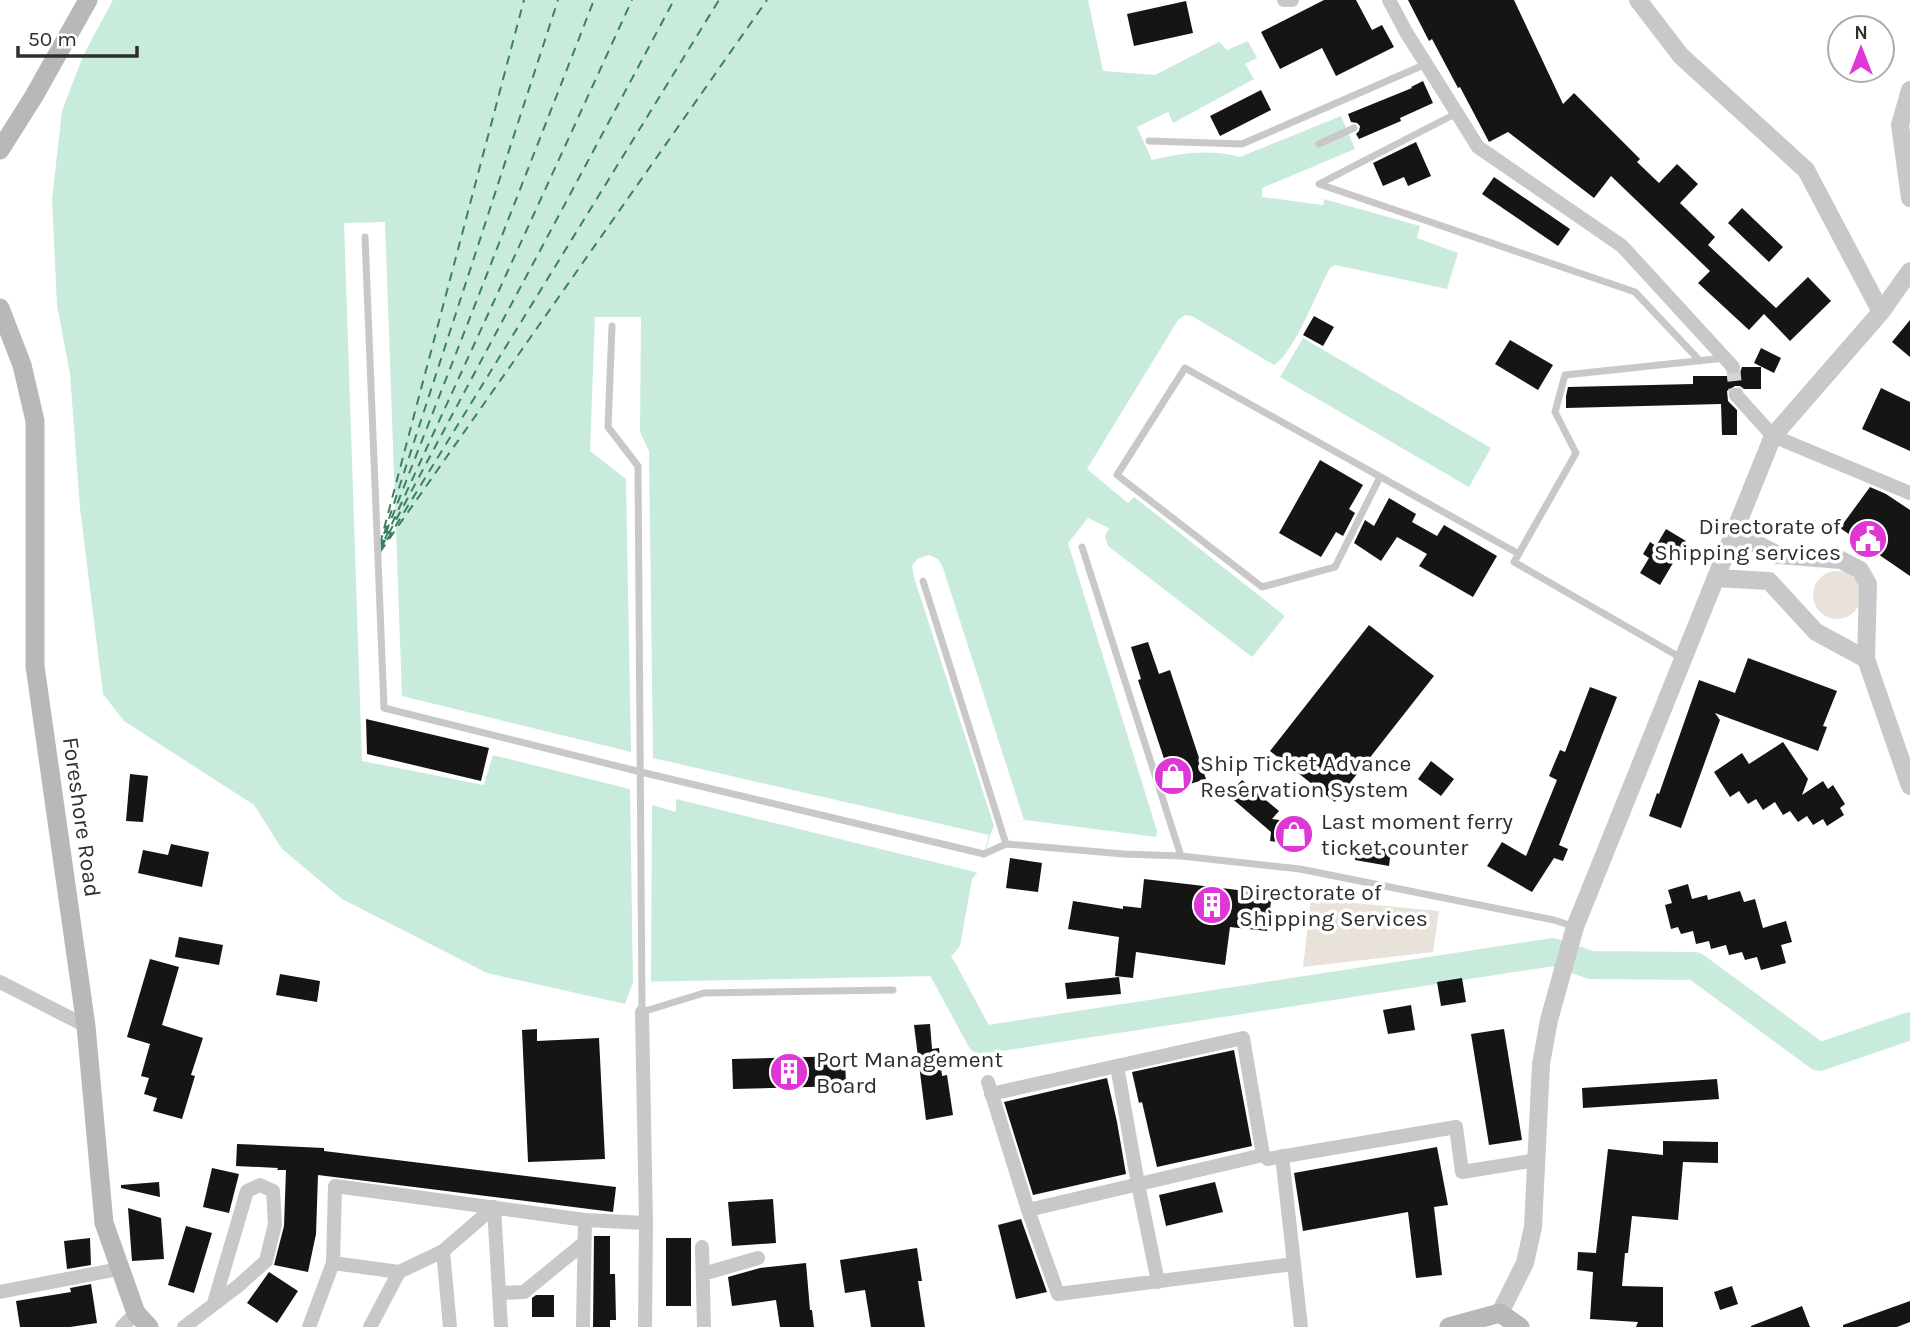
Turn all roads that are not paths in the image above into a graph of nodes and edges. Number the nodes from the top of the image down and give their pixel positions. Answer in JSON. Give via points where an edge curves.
{"nodes":[{"id":1,"x":88,"y":0,"type":"edge"},
{"id":2,"x":1284,"y":0,"type":"edge"},
{"id":3,"x":1292,"y":0,"type":"edge"},
{"id":4,"x":1389,"y":0,"type":"edge"},
{"id":5,"x":1638,"y":0,"type":"edge"},
{"id":6,"x":1426,"y":64,"type":"junction"},
{"id":7,"x":1910,"y":90,"type":"edge"},
{"id":8,"x":1457,"y":113,"type":"junction"},
{"id":9,"x":1354,"y":128,"type":"dead end"},
{"id":10,"x":1149,"y":141,"type":"dead end"},
{"id":11,"x":1319,"y":144,"type":"dead end"},
{"id":12,"x":0,"y":150,"type":"edge"},
{"id":13,"x":1910,"y":198,"type":"edge"},
{"id":14,"x":365,"y":237,"type":"dead end"},
{"id":15,"x":1910,"y":271,"type":"edge"},
{"id":16,"x":0,"y":308,"type":"edge"},
{"id":17,"x":1881,"y":312,"type":"junction"},
{"id":18,"x":612,"y":326,"type":"dead end"},
{"id":19,"x":1700,"y":361,"type":"junction"},
{"id":20,"x":1729,"y":363,"type":"joint"},
{"id":21,"x":1736,"y":395,"type":"tunnel mouth"},
{"id":22,"x":1773,"y":436,"type":"junction"},
{"id":23,"x":1380,"y":477,"type":"junction"},
{"id":24,"x":1910,"y":493,"type":"edge"},
{"id":25,"x":1734,"y":532,"type":"junction"},
{"id":26,"x":1082,"y":547,"type":"dead end"},
{"id":27,"x":1519,"y":554,"type":"junction"},
{"id":28,"x":1716,"y":578,"type":"junction"},
{"id":29,"x":923,"y":581,"type":"dead end"},
{"id":30,"x":1683,"y":659,"type":"junction"},
{"id":31,"x":1866,"y":659,"type":"junction"},
{"id":32,"x":640,"y":772,"type":"junction"},
{"id":33,"x":1910,"y":786,"type":"edge"},
{"id":34,"x":1006,"y":844,"type":"junction"},
{"id":35,"x":1181,"y":856,"type":"junction"},
{"id":36,"x":1573,"y":934,"type":"junction"},
{"id":37,"x":0,"y":982,"type":"edge"},
{"id":38,"x":893,"y":990,"type":"dead end"},
{"id":39,"x":642,"y":1012,"type":"junction"},
{"id":40,"x":86,"y":1026,"type":"junction"},
{"id":41,"x":1117,"y":1066,"type":"junction"},
{"id":42,"x":1263,"y":1155,"type":"junction"},
{"id":43,"x":1282,"y":1156,"type":"junction"},
{"id":44,"x":1536,"y":1160,"type":"junction"},
{"id":45,"x":1138,"y":1184,"type":"junction"},
{"id":46,"x":495,"y":1208,"type":"junction"},
{"id":47,"x":1028,"y":1210,"type":"junction"},
{"id":48,"x":585,"y":1220,"type":"junction"},
{"id":49,"x":646,"y":1223,"type":"junction"},
{"id":50,"x":584,"y":1243,"type":"junction"},
{"id":51,"x":702,"y":1247,"type":"dead end"},
{"id":52,"x":443,"y":1251,"type":"junction"},
{"id":53,"x":758,"y":1258,"type":"dead end"},
{"id":54,"x":333,"y":1263,"type":"junction"},
{"id":55,"x":1294,"y":1264,"type":"junction"},
{"id":56,"x":119,"y":1269,"type":"junction"},
{"id":57,"x":399,"y":1272,"type":"junction"},
{"id":58,"x":703,"y":1274,"type":"junction"},
{"id":59,"x":1158,"y":1282,"type":"junction"},
{"id":60,"x":0,"y":1292,"type":"edge"},
{"id":61,"x":499,"y":1293,"type":"junction"},
{"id":62,"x":214,"y":1303,"type":"junction"},
{"id":63,"x":1500,"y":1313,"type":"junction"},
{"id":64,"x":135,"y":1322,"type":"edge"},
{"id":65,"x":184,"y":1327,"type":"edge"},
{"id":66,"x":309,"y":1327,"type":"edge"},
{"id":67,"x":370,"y":1327,"type":"edge"},
{"id":68,"x":450,"y":1327,"type":"edge"},
{"id":69,"x":501,"y":1327,"type":"edge"},
{"id":70,"x":583,"y":1327,"type":"edge"},
{"id":71,"x":645,"y":1327,"type":"edge"},
{"id":72,"x":704,"y":1327,"type":"edge"},
{"id":73,"x":1301,"y":1327,"type":"edge"},
{"id":74,"x":1449,"y":1327,"type":"edge"},
{"id":75,"x":1520,"y":1327,"type":"edge"}],
"edges":[{"from":1,"to":12,"type":"main road"},
{"from":2,"to":3,"type":"street"},
{"from":4,"to":6,"type":"street"},
{"from":5,"to":17,"type":"street","via":[[1681,56],[1806,170]]},
{"from":6,"to":8,"type":"street"},
{"from":6,"to":10,"type":"lane","via":[[1242,144]]},
{"from":7,"to":13,"type":"street","via":[[1900,125]]},
{"from":8,"to":19,"type":"lane","via":[[1319,184],[1635,292]]},
{"from":8,"to":20,"type":"street","via":[[1478,147],[1622,246]]},
{"from":9,"to":11,"type":"lane"},
{"from":14,"to":32,"type":"lane","via":[[384,708]]},
{"from":15,"to":17,"type":"street"},
{"from":16,"to":40,"type":"main road","name":"Foreshore Road","via":[[22,365],[36,421],[36,666]]},
{"from":17,"to":22,"type":"street"},
{"from":18,"to":32,"type":"lane","via":[[608,427],[638,466]]},
{"from":19,"to":20,"type":"lane"},
{"from":19,"to":27,"type":"lane","via":[[1564,375],[1555,412],[1576,453]]},
{"from":21,"to":22,"type":"street"},
{"from":22,"to":24,"type":"street"},
{"from":22,"to":25,"type":"street"},
{"from":23,"to":23,"type":"lane","via":[[1185,368],[1117,475],[1262,587],[1335,567]]},
{"from":23,"to":27,"type":"lane"},
{"from":25,"to":28,"type":"street"},
{"from":25,"to":31,"type":"street","via":[[1778,555],[1841,560],[1860,570],[1868,584]]},
{"from":26,"to":35,"type":"lane"},
{"from":27,"to":30,"type":"lane","via":[[1514,562]]},
{"from":28,"to":30,"type":"street"},
{"from":28,"to":31,"type":"street","via":[[1769,581],[1816,632]]},
{"from":29,"to":34,"type":"lane"},
{"from":30,"to":36,"type":"street"},
{"from":31,"to":33,"type":"street"},
{"from":32,"to":34,"type":"lane","via":[[984,854]]},
{"from":32,"to":39,"type":"lane"},
{"from":34,"to":35,"type":"lane"},
{"from":35,"to":36,"type":"lane","via":[[1300,869],[1554,920]]},
{"from":36,"to":44,"type":"street","via":[[1541,1064]]},
{"from":37,"to":40,"type":"street"},
{"from":38,"to":39,"type":"lane","via":[[704,993]]},
{"from":39,"to":49,"type":"street"},
{"from":40,"to":56,"type":"main road","name":"Foreshore Road","via":[[104,1223]]},
{"from":41,"to":42,"type":"street","via":[[1243,1038]]},
{"from":41,"to":45,"type":"street"},
{"from":41,"to":47,"type":"street","via":[[989,1088]]},
{"from":42,"to":43,"type":"street"},
{"from":42,"to":45,"type":"street"},
{"from":43,"to":44,"type":"street","via":[[1456,1127],[1462,1172]]},
{"from":43,"to":55,"type":"street"},
{"from":44,"to":63,"type":"street","via":[[1533,1227],[1525,1263]]},
{"from":45,"to":47,"type":"street"},
{"from":45,"to":59,"type":"street"},
{"from":46,"to":48,"type":"street"},
{"from":46,"to":52,"type":"street"},
{"from":46,"to":54,"type":"street","via":[[335,1186]]},
{"from":46,"to":61,"type":"street"},
{"from":47,"to":59,"type":"street","via":[[1058,1294]]},
{"from":48,"to":49,"type":"street"},
{"from":48,"to":50,"type":"street"},
{"from":49,"to":71,"type":"street"},
{"from":50,"to":61,"type":"street","via":[[524,1292]]},
{"from":50,"to":70,"type":"street"},
{"from":51,"to":58,"type":"street"},
{"from":52,"to":57,"type":"street"},
{"from":52,"to":68,"type":"street"},
{"from":53,"to":58,"type":"street"},
{"from":54,"to":57,"type":"street"},
{"from":54,"to":66,"type":"street"},
{"from":55,"to":59,"type":"street"},
{"from":55,"to":73,"type":"street"},
{"from":56,"to":60,"type":"street"},
{"from":56,"to":64,"type":"main road","name":"Foreshore Road"},
{"from":57,"to":67,"type":"street"},
{"from":58,"to":72,"type":"street"},
{"from":61,"to":69,"type":"street"},
{"from":62,"to":62,"type":"street","via":[[266,1261],[275,1224],[273,1191],[260,1185],[247,1191]]},
{"from":62,"to":65,"type":"street"},
{"from":63,"to":74,"type":"main road"},
{"from":63,"to":75,"type":"main road"}]}
